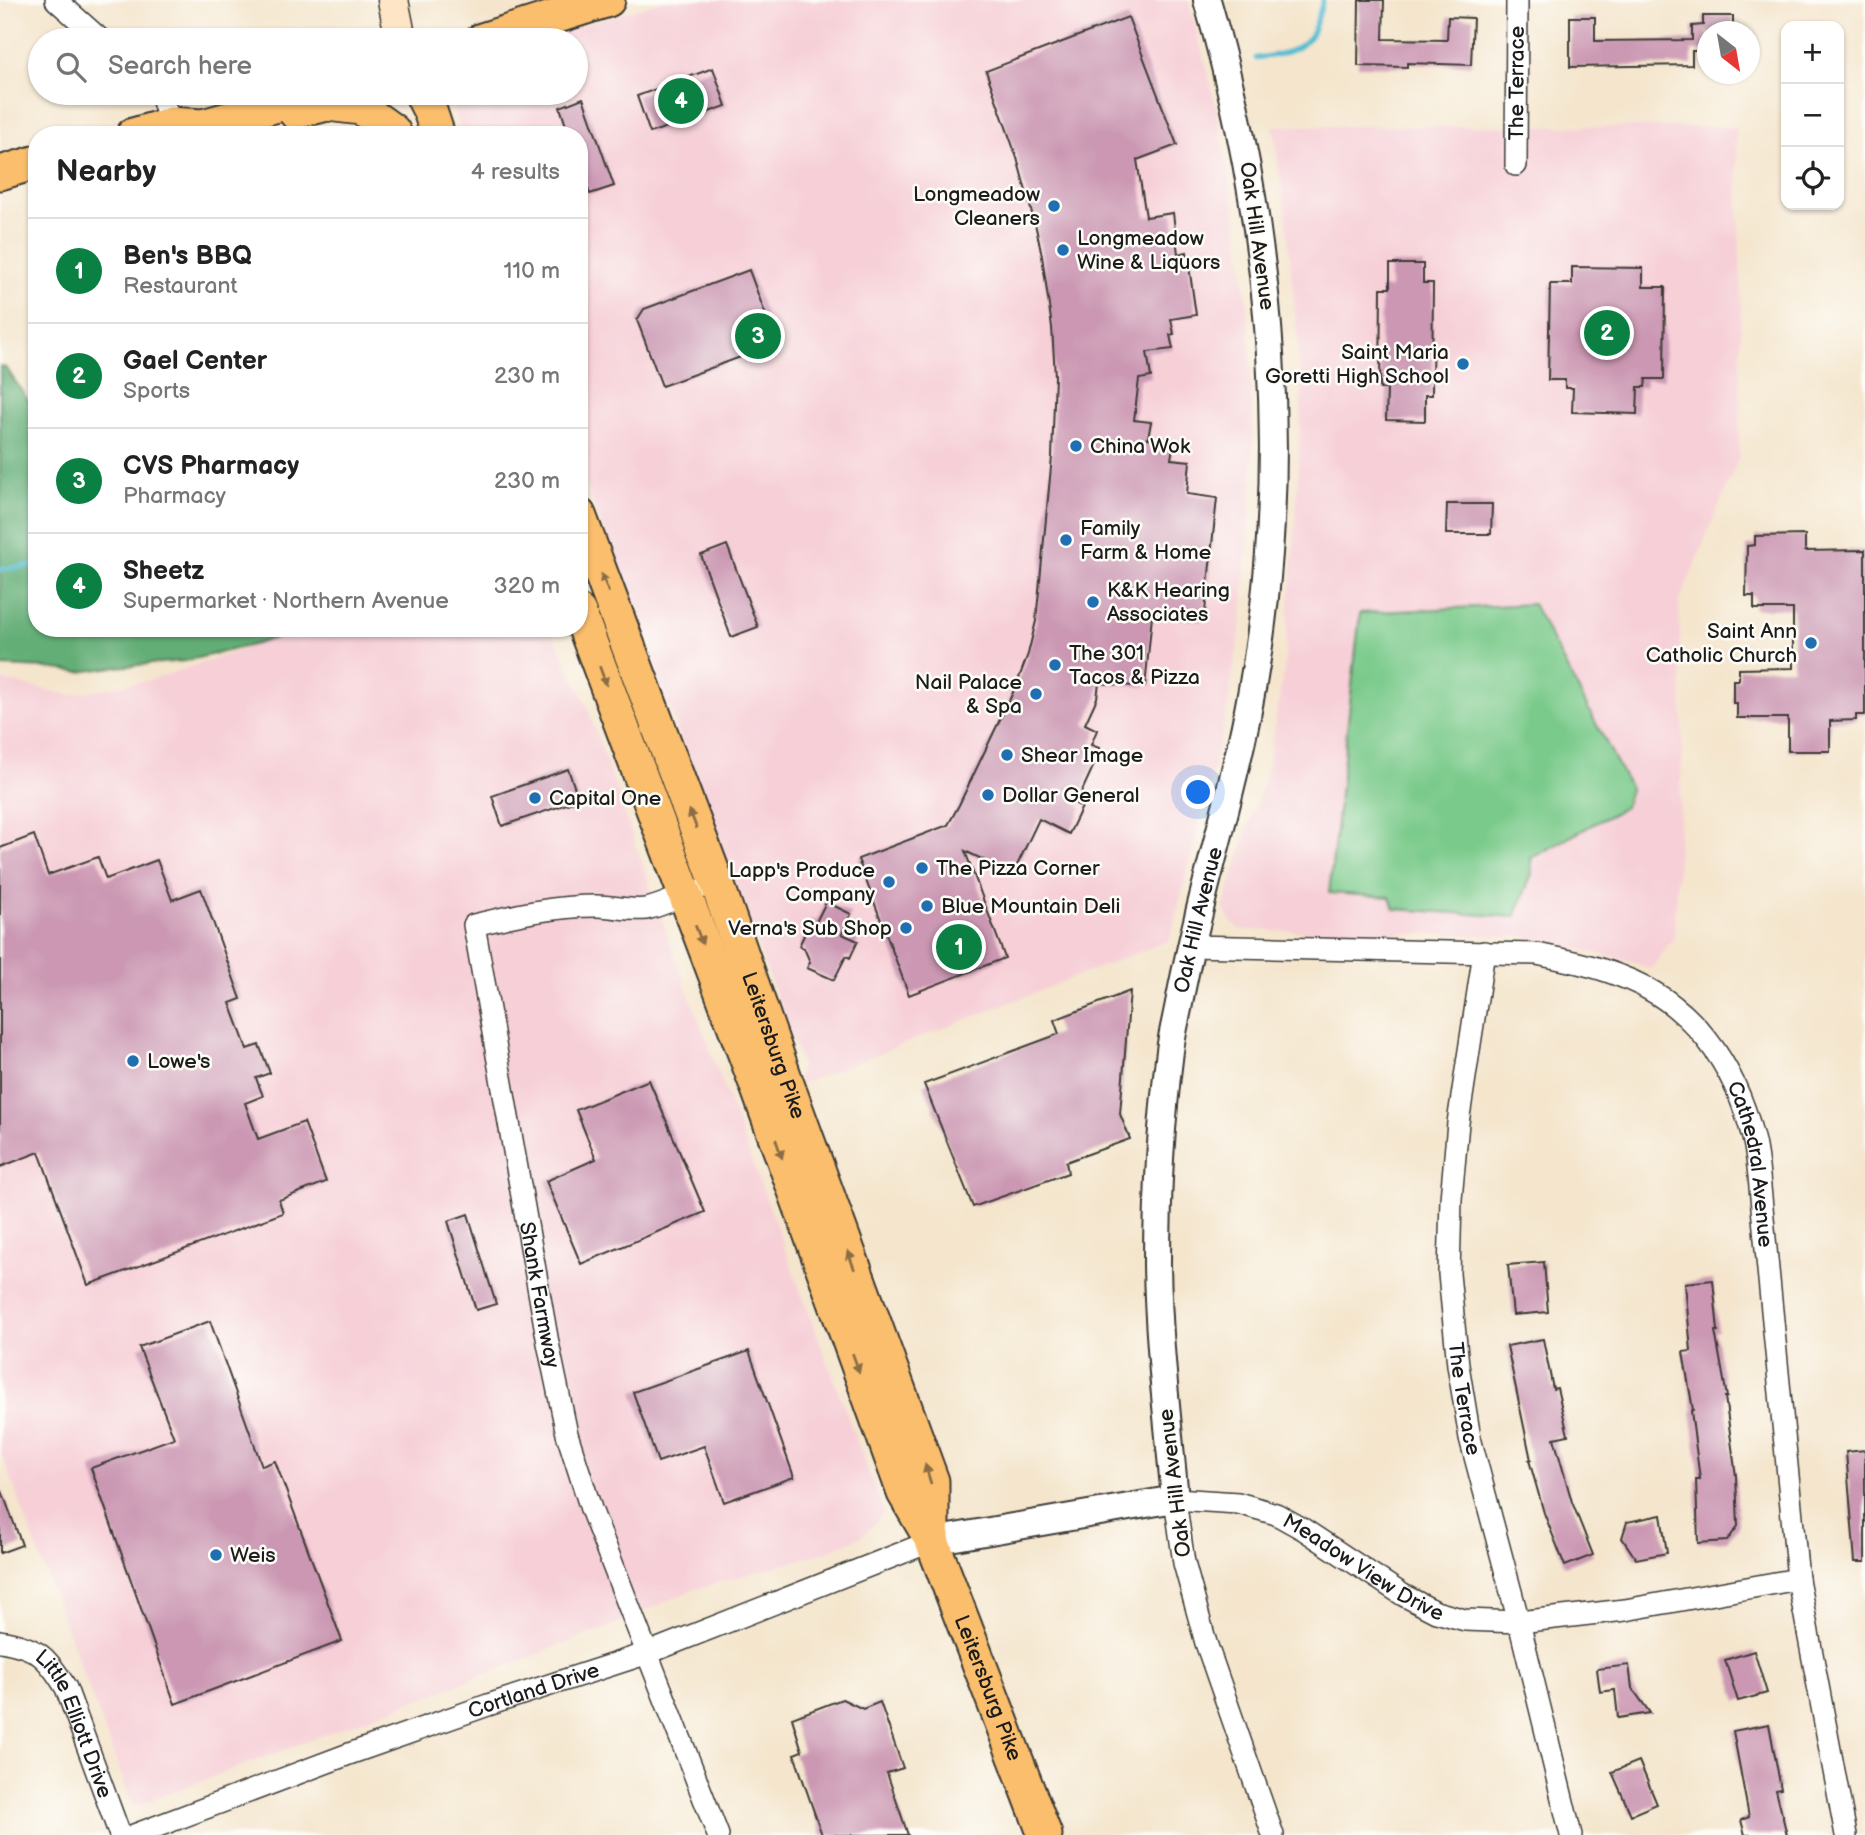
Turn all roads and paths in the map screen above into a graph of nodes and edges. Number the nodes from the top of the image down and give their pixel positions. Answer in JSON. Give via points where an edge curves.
{"nodes":[{"id":1,"x":56,"y":0,"type":"edge"},
{"id":2,"x":393,"y":0,"type":"edge"},
{"id":3,"x":608,"y":0,"type":"edge"},
{"id":4,"x":1208,"y":0,"type":"edge"},
{"id":5,"x":1517,"y":0,"type":"edge"},
{"id":6,"x":88,"y":28,"type":"edge"},
{"id":7,"x":399,"y":28,"type":"edge"},
{"id":8,"x":520,"y":28,"type":"edge"},
{"id":9,"x":164,"y":105,"type":"edge"},
{"id":10,"x":231,"y":105,"type":"edge"},
{"id":11,"x":253,"y":105,"type":"edge"},
{"id":12,"x":323,"y":105,"type":"edge"},
{"id":13,"x":336,"y":105,"type":"edge"},
{"id":14,"x":404,"y":105,"type":"edge"},
{"id":15,"x":427,"y":105,"type":"edge"},
{"id":16,"x":171,"y":124,"type":"junction"},
{"id":17,"x":164,"y":126,"type":"edge"},
{"id":18,"x":203,"y":126,"type":"edge"},
{"id":19,"x":203,"y":126,"type":"edge"},
{"id":20,"x":386,"y":126,"type":"edge"},
{"id":21,"x":408,"y":126,"type":"edge"},
{"id":22,"x":435,"y":126,"type":"edge"},
{"id":23,"x":28,"y":165,"type":"edge"},
{"id":24,"x":1516,"y":165,"type":"dead end"},
{"id":25,"x":0,"y":173,"type":"edge"},
{"id":26,"x":588,"y":539,"type":"edge"},
{"id":27,"x":588,"y":636,"type":"edge"},
{"id":28,"x":717,"y":883,"type":"junction"},
{"id":29,"x":684,"y":895,"type":"junction"},
{"id":30,"x":1190,"y":946,"type":"junction"},
{"id":31,"x":1484,"y":952,"type":"junction"},
{"id":32,"x":1175,"y":1499,"type":"junction"},
{"id":33,"x":932,"y":1541,"type":"junction"},
{"id":34,"x":1798,"y":1578,"type":"junction"},
{"id":35,"x":1518,"y":1622,"type":"junction"},
{"id":36,"x":0,"y":1641,"type":"edge"},
{"id":37,"x":648,"y":1653,"type":"junction"},
{"id":38,"x":120,"y":1835,"type":"edge"},
{"id":39,"x":134,"y":1835,"type":"edge"},
{"id":40,"x":718,"y":1835,"type":"edge"},
{"id":41,"x":1045,"y":1835,"type":"edge"},
{"id":42,"x":1273,"y":1835,"type":"edge"},
{"id":43,"x":1571,"y":1835,"type":"edge"},
{"id":44,"x":1846,"y":1835,"type":"edge"}],
"edges":[{"from":1,"to":6,"type":"street"},
{"from":2,"to":7,"type":"main road"},
{"from":3,"to":8,"type":"main road"},
{"from":4,"to":30,"type":"street","name":"Oak Hill Avenue","via":[[1236,106],[1260,247],[1273,384],[1273,457],[1263,609],[1247,716]]},
{"from":5,"to":24,"type":"street","name":"The Terrace"},
{"from":9,"to":16,"type":"street"},
{"from":10,"to":19,"type":"main road"},
{"from":11,"to":12,"type":"main road","via":[[274,116]]},
{"from":13,"to":20,"type":"main road","via":[[362,108]]},
{"from":14,"to":21,"type":"main road"},
{"from":15,"to":22,"type":"main road"},
{"from":16,"to":17,"type":"main road"},
{"from":16,"to":18,"type":"main road"},
{"from":23,"to":25,"type":"main road"},
{"from":28,"to":26,"type":"main road","name":"Leitersburg Pike","one_way":true},
{"from":27,"to":29,"type":"main road","name":"Leitersburg Pike","one_way":true},
{"from":28,"to":29,"type":"street"},
{"from":33,"to":28,"type":"main road","name":"Leitersburg Pike","one_way":true,"via":[[932,1481]]},
{"from":29,"to":33,"type":"main road","name":"Leitersburg Pike","one_way":true,"via":[[904,1493]]},
{"from":29,"to":37,"type":"street","name":"Shank Farmway","via":[[647,909],[554,908],[474,925],[561,1410],[592,1509]]},
{"from":30,"to":31,"type":"street","name":"Cathedral Avenue"},
{"from":30,"to":32,"type":"street","name":"Oak Hill Avenue","via":[[1170,1049],[1159,1164],[1157,1265]]},
{"from":31,"to":34,"type":"street","name":"Cathedral Avenue","via":[[1537,954],[1622,976],[1681,1010],[1727,1067],[1754,1141]]},
{"from":31,"to":35,"type":"street","name":"The Terrace","via":[[1458,1123],[1449,1274],[1470,1438]]},
{"from":32,"to":33,"type":"street","name":"Meadow View Drive"},
{"from":32,"to":35,"type":"street","name":"Meadow View Drive","via":[[1238,1503],[1276,1514],[1436,1612],[1465,1620]]},
{"from":32,"to":42,"type":"street","name":"Oak Hill Avenue","via":[[1184,1563],[1206,1643]]},
{"from":33,"to":37,"type":"street","name":"Cortland Drive"},
{"from":33,"to":41,"type":"main road","name":"Leitersburg Pike"},
{"from":34,"to":35,"type":"street","name":"Meadow View Drive","via":[[1625,1610]]},
{"from":34,"to":44,"type":"street","name":"Cathedral Avenue"},
{"from":35,"to":43,"type":"street","name":"The Terrace"},
{"from":36,"to":38,"type":"street","name":"Little Elliott Drive","via":[[27,1647],[56,1671]]},
{"from":37,"to":39,"type":"street","name":"Cortland Drive","via":[[374,1745]]},
{"from":37,"to":40,"type":"street","name":"Shank Farmway"}]}
